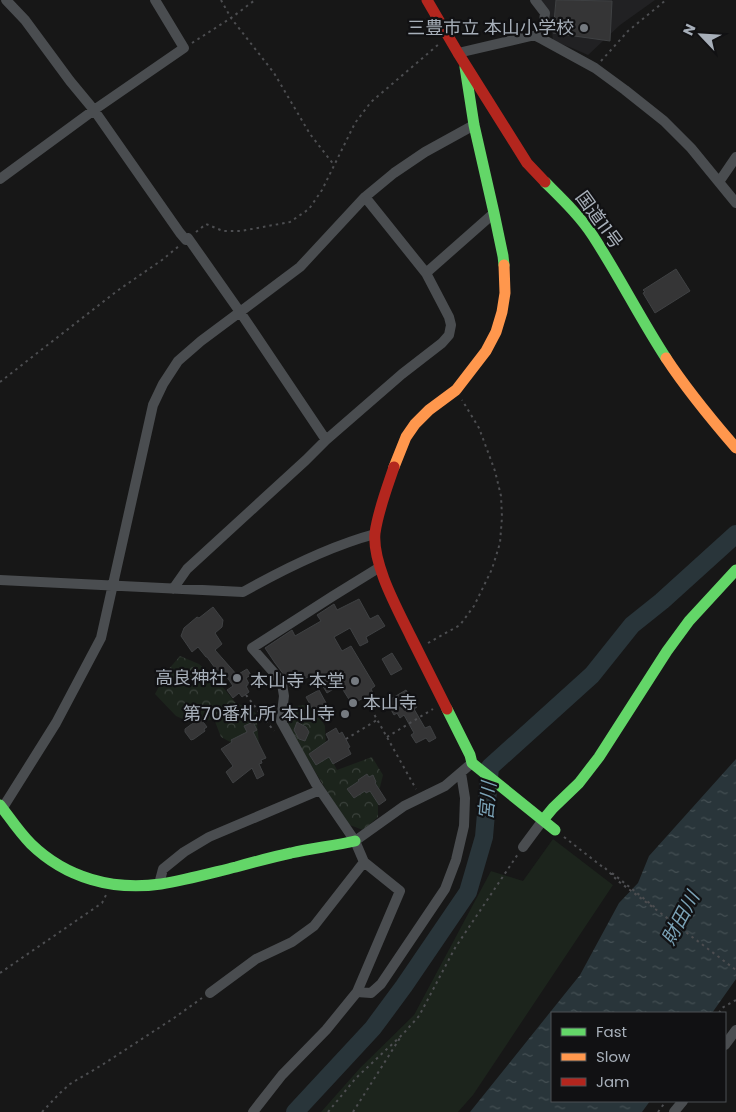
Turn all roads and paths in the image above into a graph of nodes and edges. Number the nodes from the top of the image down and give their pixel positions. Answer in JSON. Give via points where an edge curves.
{"nodes":[{"id":1,"x":6,"y":0,"type":"edge"},
{"id":2,"x":155,"y":0,"type":"edge"},
{"id":3,"x":221,"y":0,"type":"edge"},
{"id":4,"x":255,"y":0,"type":"edge"},
{"id":5,"x":426,"y":0,"type":"edge"},
{"id":6,"x":535,"y":0,"type":"edge"},
{"id":7,"x":666,"y":0,"type":"edge"},
{"id":8,"x":231,"y":18,"type":"junction"},
{"id":9,"x":448,"y":36,"type":"junction"},
{"id":10,"x":542,"y":39,"type":"junction"},
{"id":11,"x":184,"y":48,"type":"junction"},
{"id":12,"x":461,"y":58,"type":"junction"},
{"id":13,"x":594,"y":68,"type":"junction"},
{"id":14,"x":94,"y":110,"type":"junction"},
{"id":15,"x":474,"y":125,"type":"junction"},
{"id":16,"x":736,"y":157,"type":"edge"},
{"id":17,"x":334,"y":165,"type":"junction"},
{"id":18,"x":0,"y":179,"type":"edge"},
{"id":19,"x":720,"y":182,"type":"junction"},
{"id":20,"x":365,"y":197,"type":"junction"},
{"id":21,"x":736,"y":203,"type":"edge"},
{"id":22,"x":494,"y":213,"type":"junction"},
{"id":23,"x":187,"y":239,"type":"junction"},
{"id":24,"x":426,"y":273,"type":"junction"},
{"id":25,"x":240,"y":312,"type":"junction"},
{"id":26,"x":0,"y":382,"type":"edge"},
{"id":27,"x":456,"y":390,"type":"junction"},
{"id":28,"x":326,"y":440,"type":"junction"},
{"id":29,"x":736,"y":448,"type":"edge"},
{"id":30,"x":375,"y":534,"type":"junction"},
{"id":31,"x":380,"y":568,"type":"junction"},
{"id":32,"x":736,"y":570,"type":"edge"},
{"id":33,"x":0,"y":580,"type":"edge"},
{"id":34,"x":114,"y":584,"type":"junction"},
{"id":35,"x":173,"y":589,"type":"junction"},
{"id":36,"x":417,"y":649,"type":"junction"},
{"id":37,"x":365,"y":698,"type":"dead end"},
{"id":38,"x":444,"y":703,"type":"junction"},
{"id":39,"x":377,"y":720,"type":"junction"},
{"id":40,"x":386,"y":737,"type":"junction"},
{"id":41,"x":346,"y":739,"type":"dead end"},
{"id":42,"x":474,"y":764,"type":"junction"},
{"id":43,"x":460,"y":773,"type":"junction"},
{"id":44,"x":320,"y":790,"type":"junction"},
{"id":45,"x":421,"y":798,"type":"junction"},
{"id":46,"x":1,"y":807,"type":"edge"},
{"id":47,"x":543,"y":820,"type":"junction"},
{"id":48,"x":555,"y":830,"type":"joint"},
{"id":49,"x":355,"y":841,"type":"junction"},
{"id":50,"x":523,"y":847,"type":"joint"},
{"id":51,"x":364,"y":862,"type":"junction"},
{"id":52,"x":159,"y":884,"type":"junction"},
{"id":53,"x":111,"y":885,"type":"junction"},
{"id":54,"x":736,"y":970,"type":"edge"},
{"id":55,"x":0,"y":973,"type":"edge"},
{"id":56,"x":356,"y":992,"type":"junction"},
{"id":57,"x":210,"y":993,"type":"joint"},
{"id":58,"x":736,"y":1000,"type":"edge"},
{"id":59,"x":720,"y":1012,"type":"edge"},
{"id":60,"x":736,"y":1030,"type":"edge"},
{"id":61,"x":403,"y":1034,"type":"junction"},
{"id":62,"x":726,"y":1044,"type":"edge"},
{"id":63,"x":682,"y":1102,"type":"edge"},
{"id":64,"x":42,"y":1112,"type":"edge"},
{"id":65,"x":253,"y":1112,"type":"edge"},
{"id":66,"x":328,"y":1112,"type":"edge"},
{"id":67,"x":353,"y":1112,"type":"edge"},
{"id":68,"x":674,"y":1112,"type":"edge"}],
"edges":[{"from":1,"to":14,"type":"street"},
{"from":2,"to":11,"type":"street"},
{"from":3,"to":8,"type":"path"},
{"from":4,"to":8,"type":"path"},
{"from":5,"to":9,"type":"main road","name":"国道11号"},
{"from":6,"to":10,"type":"street","via":[[545,13]]},
{"from":7,"to":13,"type":"path","via":[[628,31]]},
{"from":8,"to":11,"type":"path"},
{"from":8,"to":17,"type":"path","via":[[274,73],[310,134]]},
{"from":9,"to":12,"type":"main road","name":"国道11号"},
{"from":9,"to":17,"type":"path","via":[[371,102],[355,123]]},
{"from":10,"to":12,"type":"street","via":[[531,36]]},
{"from":10,"to":13,"type":"street"},
{"from":11,"to":14,"type":"street"},
{"from":12,"to":15,"type":"main road"},
{"from":12,"to":29,"type":"main road","name":"国道11号","via":[[527,163],[592,235],[681,380]]},
{"from":13,"to":19,"type":"street","via":[[664,121]]},
{"from":14,"to":18,"type":"street"},
{"from":14,"to":23,"type":"street"},
{"from":15,"to":20,"type":"street","via":[[394,172]]},
{"from":15,"to":22,"type":"main road"},
{"from":16,"to":19,"type":"street"},
{"from":17,"to":23,"type":"path","via":[[309,209],[290,222],[223,232],[206,224]]},
{"from":19,"to":21,"type":"street"},
{"from":20,"to":24,"type":"street"},
{"from":20,"to":25,"type":"street","via":[[300,267]]},
{"from":22,"to":24,"type":"street"},
{"from":22,"to":27,"type":"main road","via":[[503,256],[502,312],[486,351]]},
{"from":23,"to":25,"type":"street"},
{"from":23,"to":26,"type":"path"},
{"from":24,"to":28,"type":"street","via":[[449,317],[449,335]]},
{"from":25,"to":28,"type":"street"},
{"from":25,"to":34,"type":"street","via":[[178,361],[163,384],[154,405]]},
{"from":27,"to":30,"type":"main road","via":[[429,410],[406,437],[383,498]]},
{"from":27,"to":36,"type":"path","via":[[479,428],[495,471],[501,496],[500,543],[492,569],[474,606],[460,625]]},
{"from":28,"to":35,"type":"street","via":[[187,569]]},
{"from":30,"to":31,"type":"main road"},
{"from":30,"to":35,"type":"street","via":[[278,573],[243,592]]},
{"from":31,"to":36,"type":"main road"},
{"from":31,"to":44,"type":"street","via":[[252,648],[282,684],[281,721]]},
{"from":32,"to":47,"type":"main road","via":[[689,621],[599,757]]},
{"from":33,"to":34,"type":"street"},
{"from":34,"to":35,"type":"street"},
{"from":34,"to":46,"type":"street","via":[[101,638],[56,723]]},
{"from":36,"to":38,"type":"main road"},
{"from":37,"to":39,"type":"path"},
{"from":38,"to":40,"type":"path"},
{"from":38,"to":42,"type":"main road"},
{"from":39,"to":40,"type":"path"},
{"from":39,"to":41,"type":"path"},
{"from":40,"to":45,"type":"path"},
{"from":42,"to":43,"type":"street"},
{"from":42,"to":47,"type":"main road"},
{"from":43,"to":45,"type":"street","via":[[445,786]]},
{"from":43,"to":56,"type":"street","via":[[465,798],[464,826],[445,889],[381,984],[370,993]]},
{"from":44,"to":49,"type":"street"},
{"from":44,"to":52,"type":"street","via":[[209,837],[164,869]]},
{"from":45,"to":49,"type":"street","via":[[404,806]]},
{"from":46,"to":53,"type":"main road","via":[[36,849],[54,863],[91,880]]},
{"from":47,"to":48,"type":"main road"},
{"from":47,"to":50,"type":"street"},
{"from":48,"to":54,"type":"path"},
{"from":49,"to":51,"type":"street"},
{"from":49,"to":52,"type":"main road"},
{"from":50,"to":61,"type":"path","via":[[455,948],[419,1016]]},
{"from":51,"to":56,"type":"street","via":[[400,891]]},
{"from":51,"to":57,"type":"street","via":[[314,926],[292,942],[256,959]]},
{"from":52,"to":53,"type":"main road"},
{"from":53,"to":55,"type":"path","via":[[102,903]]},
{"from":56,"to":65,"type":"street"},
{"from":57,"to":64,"type":"path","via":[[70,1084]]},
{"from":58,"to":59,"type":"path"},
{"from":60,"to":62,"type":"street"},
{"from":61,"to":66,"type":"path","via":[[356,1078]]},
{"from":61,"to":67,"type":"path"},
{"from":63,"to":68,"type":"street"}]}
